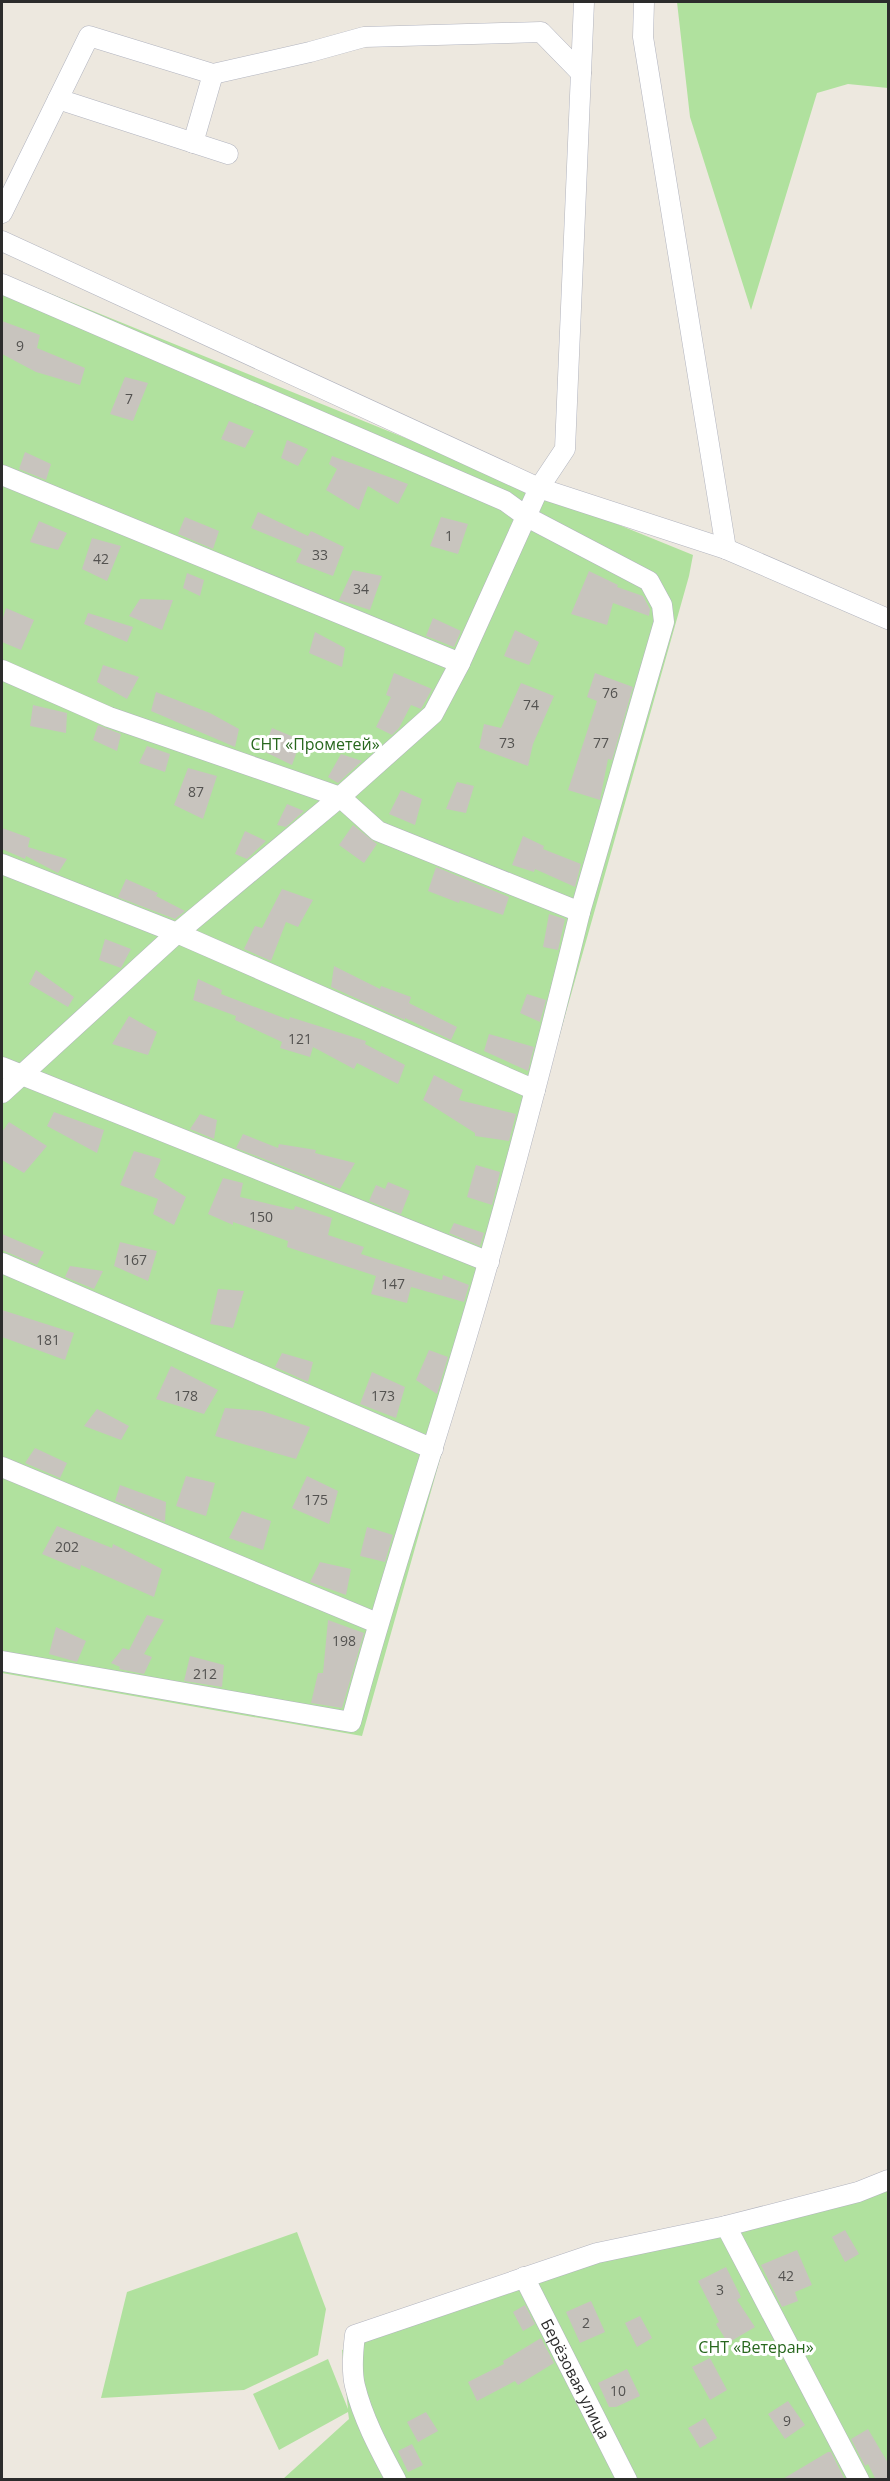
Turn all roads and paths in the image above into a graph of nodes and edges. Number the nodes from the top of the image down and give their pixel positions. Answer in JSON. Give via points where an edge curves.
{"nodes":[{"id":1,"x":584,"y":2,"type":"edge"},
{"id":2,"x":644,"y":2,"type":"edge"},
{"id":3,"x":581,"y":73,"type":"junction"},
{"id":4,"x":213,"y":74,"type":"junction"},
{"id":5,"x":58,"y":99,"type":"junction"},
{"id":6,"x":193,"y":143,"type":"junction"},
{"id":7,"x":228,"y":154,"type":"dead end"},
{"id":8,"x":2,"y":213,"type":"edge"},
{"id":9,"x":2,"y":241,"type":"edge"},
{"id":10,"x":2,"y":284,"type":"edge"},
{"id":11,"x":2,"y":475,"type":"edge"},
{"id":12,"x":539,"y":488,"type":"junction"},
{"id":13,"x":527,"y":517,"type":"junction"},
{"id":14,"x":726,"y":549,"type":"junction"},
{"id":15,"x":888,"y":619,"type":"edge"},
{"id":16,"x":460,"y":663,"type":"junction"},
{"id":17,"x":2,"y":670,"type":"edge"},
{"id":18,"x":340,"y":797,"type":"junction"},
{"id":19,"x":2,"y":864,"type":"edge"},
{"id":20,"x":580,"y":912,"type":"junction"},
{"id":21,"x":177,"y":933,"type":"junction"},
{"id":22,"x":2,"y":1067,"type":"edge"},
{"id":23,"x":20,"y":1075,"type":"junction"},
{"id":24,"x":535,"y":1090,"type":"junction"},
{"id":25,"x":2,"y":1093,"type":"edge"},
{"id":26,"x":489,"y":1262,"type":"junction"},
{"id":27,"x":2,"y":1263,"type":"edge"},
{"id":28,"x":433,"y":1449,"type":"junction"},
{"id":29,"x":2,"y":1467,"type":"edge"},
{"id":30,"x":377,"y":1623,"type":"junction"},
{"id":31,"x":2,"y":1660,"type":"edge"},
{"id":32,"x":888,"y":2180,"type":"edge"},
{"id":33,"x":726,"y":2226,"type":"junction"},
{"id":34,"x":524,"y":2277,"type":"junction"},
{"id":35,"x":396,"y":2480,"type":"edge"},
{"id":36,"x":627,"y":2480,"type":"edge"},
{"id":37,"x":859,"y":2480,"type":"edge"}],
"edges":[{"from":1,"to":3,"type":"street"},
{"from":2,"to":14,"type":"street","via":[[643,37]]},
{"from":3,"to":4,"type":"street","via":[[541,32],[364,37]]},
{"from":3,"to":12,"type":"street","via":[[565,449]]},
{"from":4,"to":5,"type":"street","via":[[89,36]]},
{"from":4,"to":6,"type":"street"},
{"from":5,"to":6,"type":"street"},
{"from":5,"to":8,"type":"street"},
{"from":6,"to":7,"type":"street"},
{"from":9,"to":12,"type":"street"},
{"from":10,"to":13,"type":"street","via":[[505,501]]},
{"from":11,"to":16,"type":"street"},
{"from":12,"to":13,"type":"street"},
{"from":12,"to":14,"type":"street"},
{"from":13,"to":16,"type":"street"},
{"from":13,"to":20,"type":"street","via":[[649,581],[662,604],[664,622]]},
{"from":14,"to":15,"type":"street"},
{"from":16,"to":18,"type":"street","via":[[433,714]]},
{"from":17,"to":18,"type":"street","via":[[109,717]]},
{"from":18,"to":20,"type":"street","via":[[378,831]]},
{"from":18,"to":21,"type":"street"},
{"from":19,"to":21,"type":"street"},
{"from":20,"to":24,"type":"street"},
{"from":21,"to":23,"type":"street"},
{"from":21,"to":24,"type":"street"},
{"from":22,"to":23,"type":"street"},
{"from":23,"to":25,"type":"street"},
{"from":23,"to":26,"type":"street"},
{"from":24,"to":26,"type":"street"},
{"from":26,"to":28,"type":"street"},
{"from":27,"to":28,"type":"street"},
{"from":28,"to":30,"type":"street"},
{"from":29,"to":30,"type":"street"},
{"from":30,"to":31,"type":"street","via":[[351,1722]]},
{"from":32,"to":33,"type":"street","via":[[858,2192]]},
{"from":33,"to":34,"type":"street","via":[[597,2253]]},
{"from":33,"to":37,"type":"street"},
{"from":34,"to":35,"type":"street","via":[[355,2335],[354,2385]]},
{"from":34,"to":36,"type":"street","name":"Берёзовая улица"}]}
